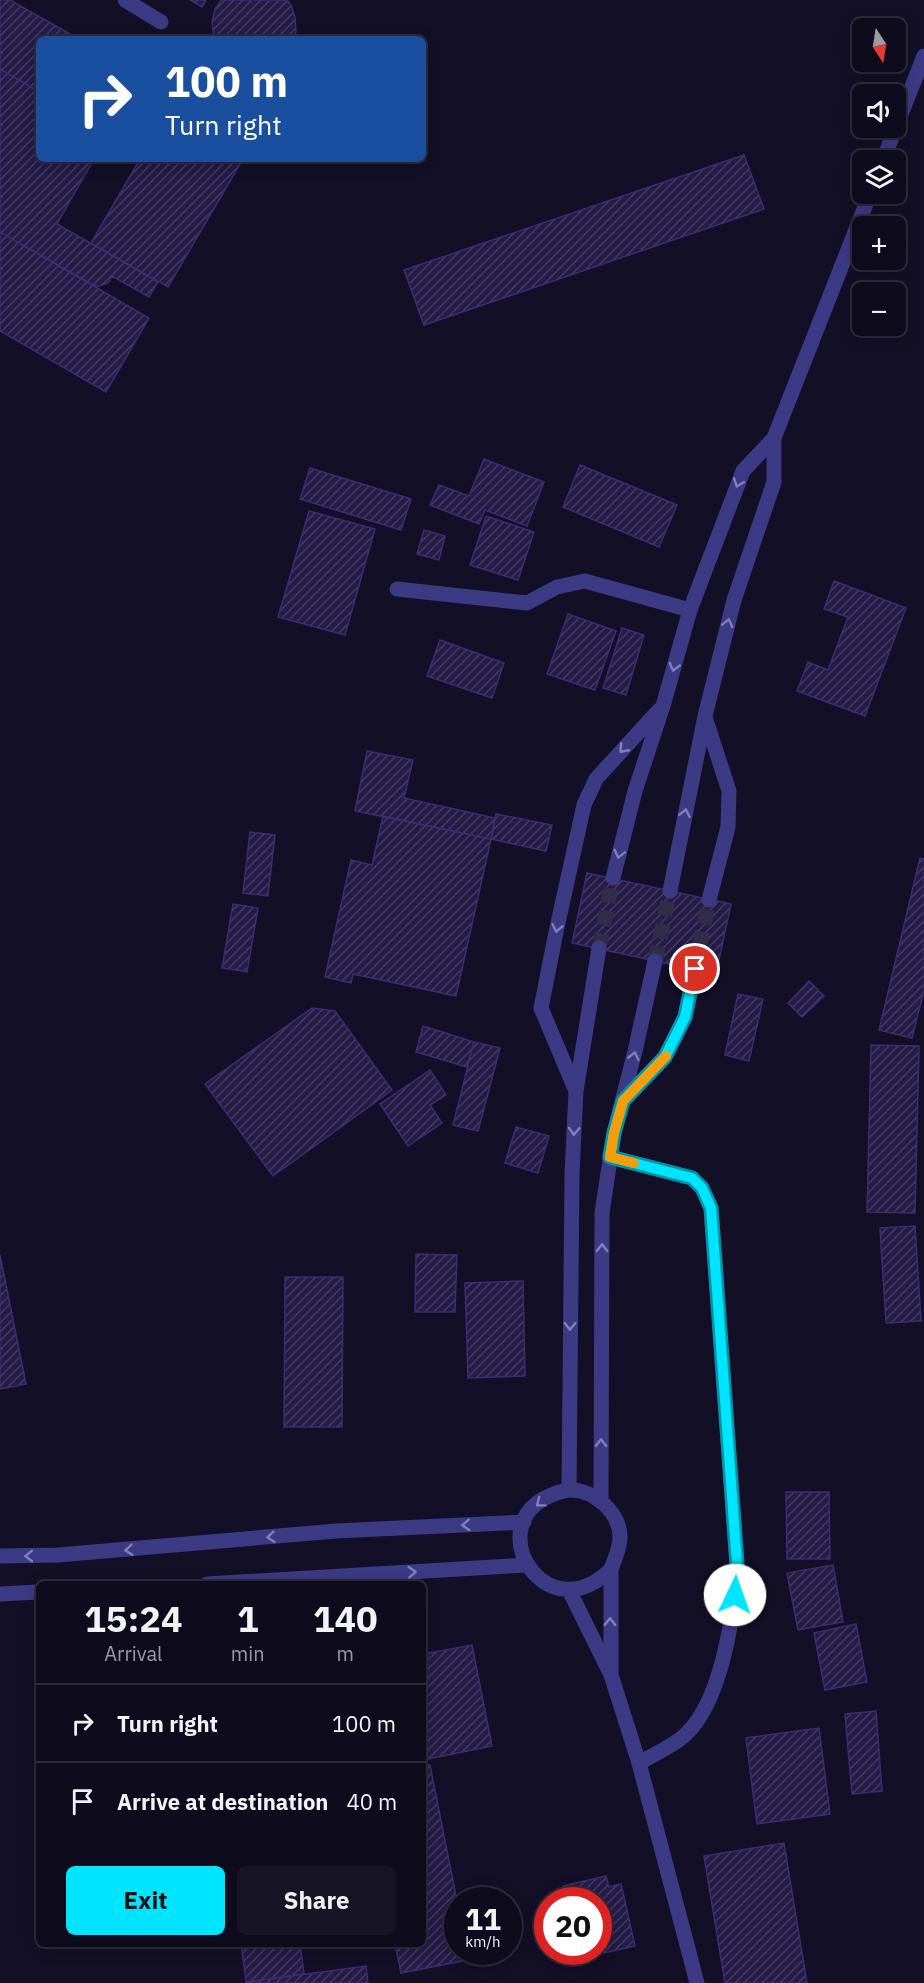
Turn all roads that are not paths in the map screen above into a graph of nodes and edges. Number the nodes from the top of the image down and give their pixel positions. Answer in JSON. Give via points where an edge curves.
{"nodes":[{"id":1,"x":125,"y":0,"type":"edge"},
{"id":2,"x":161,"y":22,"type":"dead end"},
{"id":3,"x":924,"y":56,"type":"edge"},
{"id":4,"x":887,"y":150,"type":"edge"},
{"id":5,"x":866,"y":204,"type":"edge"},
{"id":6,"x":774,"y":438,"type":"junction"},
{"id":7,"x":397,"y":589,"type":"dead end"},
{"id":8,"x":690,"y":610,"type":"junction"},
{"id":9,"x":663,"y":706,"type":"junction"},
{"id":10,"x":705,"y":716,"type":"junction"},
{"id":11,"x":613,"y":878,"type":"tunnel mouth"},
{"id":12,"x":670,"y":891,"type":"tunnel mouth"},
{"id":13,"x":709,"y":900,"type":"tunnel mouth"},
{"id":14,"x":599,"y":948,"type":"tunnel mouth"},
{"id":15,"x":655,"y":961,"type":"tunnel mouth"},
{"id":16,"x":695,"y":969,"type":"tunnel mouth"},
{"id":17,"x":576,"y":1091,"type":"junction"},
{"id":18,"x":623,"y":1101,"type":"junction"},
{"id":19,"x":610,"y":1157,"type":"junction"},
{"id":20,"x":569,"y":1490,"type":"junction"},
{"id":21,"x":601,"y":1501,"type":"junction"},
{"id":22,"x":524,"y":1522,"type":"junction"},
{"id":23,"x":0,"y":1556,"type":"edge"},
{"id":24,"x":526,"y":1565,"type":"junction"},
{"id":25,"x":610,"y":1569,"type":"junction"},
{"id":26,"x":257,"y":1581,"type":"edge"},
{"id":27,"x":569,"y":1590,"type":"junction"},
{"id":28,"x":36,"y":1592,"type":"edge"},
{"id":29,"x":0,"y":1594,"type":"edge"},
{"id":30,"x":611,"y":1675,"type":"junction"},
{"id":31,"x":639,"y":1763,"type":"junction"},
{"id":32,"x":697,"y":1983,"type":"edge"}],
"edges":[{"from":1,"to":2,"type":"street"},
{"from":3,"to":4,"type":"street"},
{"from":5,"to":6,"type":"street"},
{"from":6,"to":8,"type":"street","one_way":true,"via":[[743,471]]},
{"from":10,"to":6,"type":"street","one_way":true,"via":[[734,600],[774,482]]},
{"from":7,"to":8,"type":"street","via":[[527,603],[556,587],[585,581]]},
{"from":8,"to":9,"type":"street","one_way":true},
{"from":9,"to":11,"type":"street","one_way":true,"via":[[635,791]]},
{"from":9,"to":17,"type":"street","one_way":true,"via":[[596,779],[584,806],[541,1008]]},
{"from":12,"to":10,"type":"street","one_way":true},
{"from":10,"to":13,"type":"street","via":[[729,790],[728,827]]},
{"from":14,"to":17,"type":"street"},
{"from":18,"to":15,"type":"street","one_way":true},
{"from":16,"to":18,"type":"street","via":[[685,1017],[665,1057]]},
{"from":17,"to":20,"type":"street","one_way":true},
{"from":18,"to":19,"type":"street"},
{"from":21,"to":19,"type":"street","one_way":true,"via":[[602,1213]]},
{"from":19,"to":31,"type":"street","via":[[692,1178],[702,1188],[711,1208],[738,1578],[730,1628],[701,1718],[685,1736]]},
{"from":20,"to":21,"type":"street","via":[[586,1492]]},
{"from":20,"to":22,"type":"street","one_way":true,"via":[[537,1503]]},
{"from":21,"to":25,"type":"street","via":[[615,1520],[620,1537],[618,1554]]},
{"from":22,"to":23,"type":"street","one_way":true,"via":[[336,1531],[58,1555]]},
{"from":22,"to":24,"type":"street","via":[[520,1544]]},
{"from":26,"to":24,"type":"street","one_way":true},
{"from":24,"to":27,"type":"street","via":[[552,1587]]},
{"from":25,"to":27,"type":"street","via":[[586,1587]]},
{"from":30,"to":25,"type":"street","one_way":true},
{"from":27,"to":30,"type":"street"},
{"from":28,"to":29,"type":"street"},
{"from":30,"to":31,"type":"street"},
{"from":31,"to":32,"type":"street"}]}
